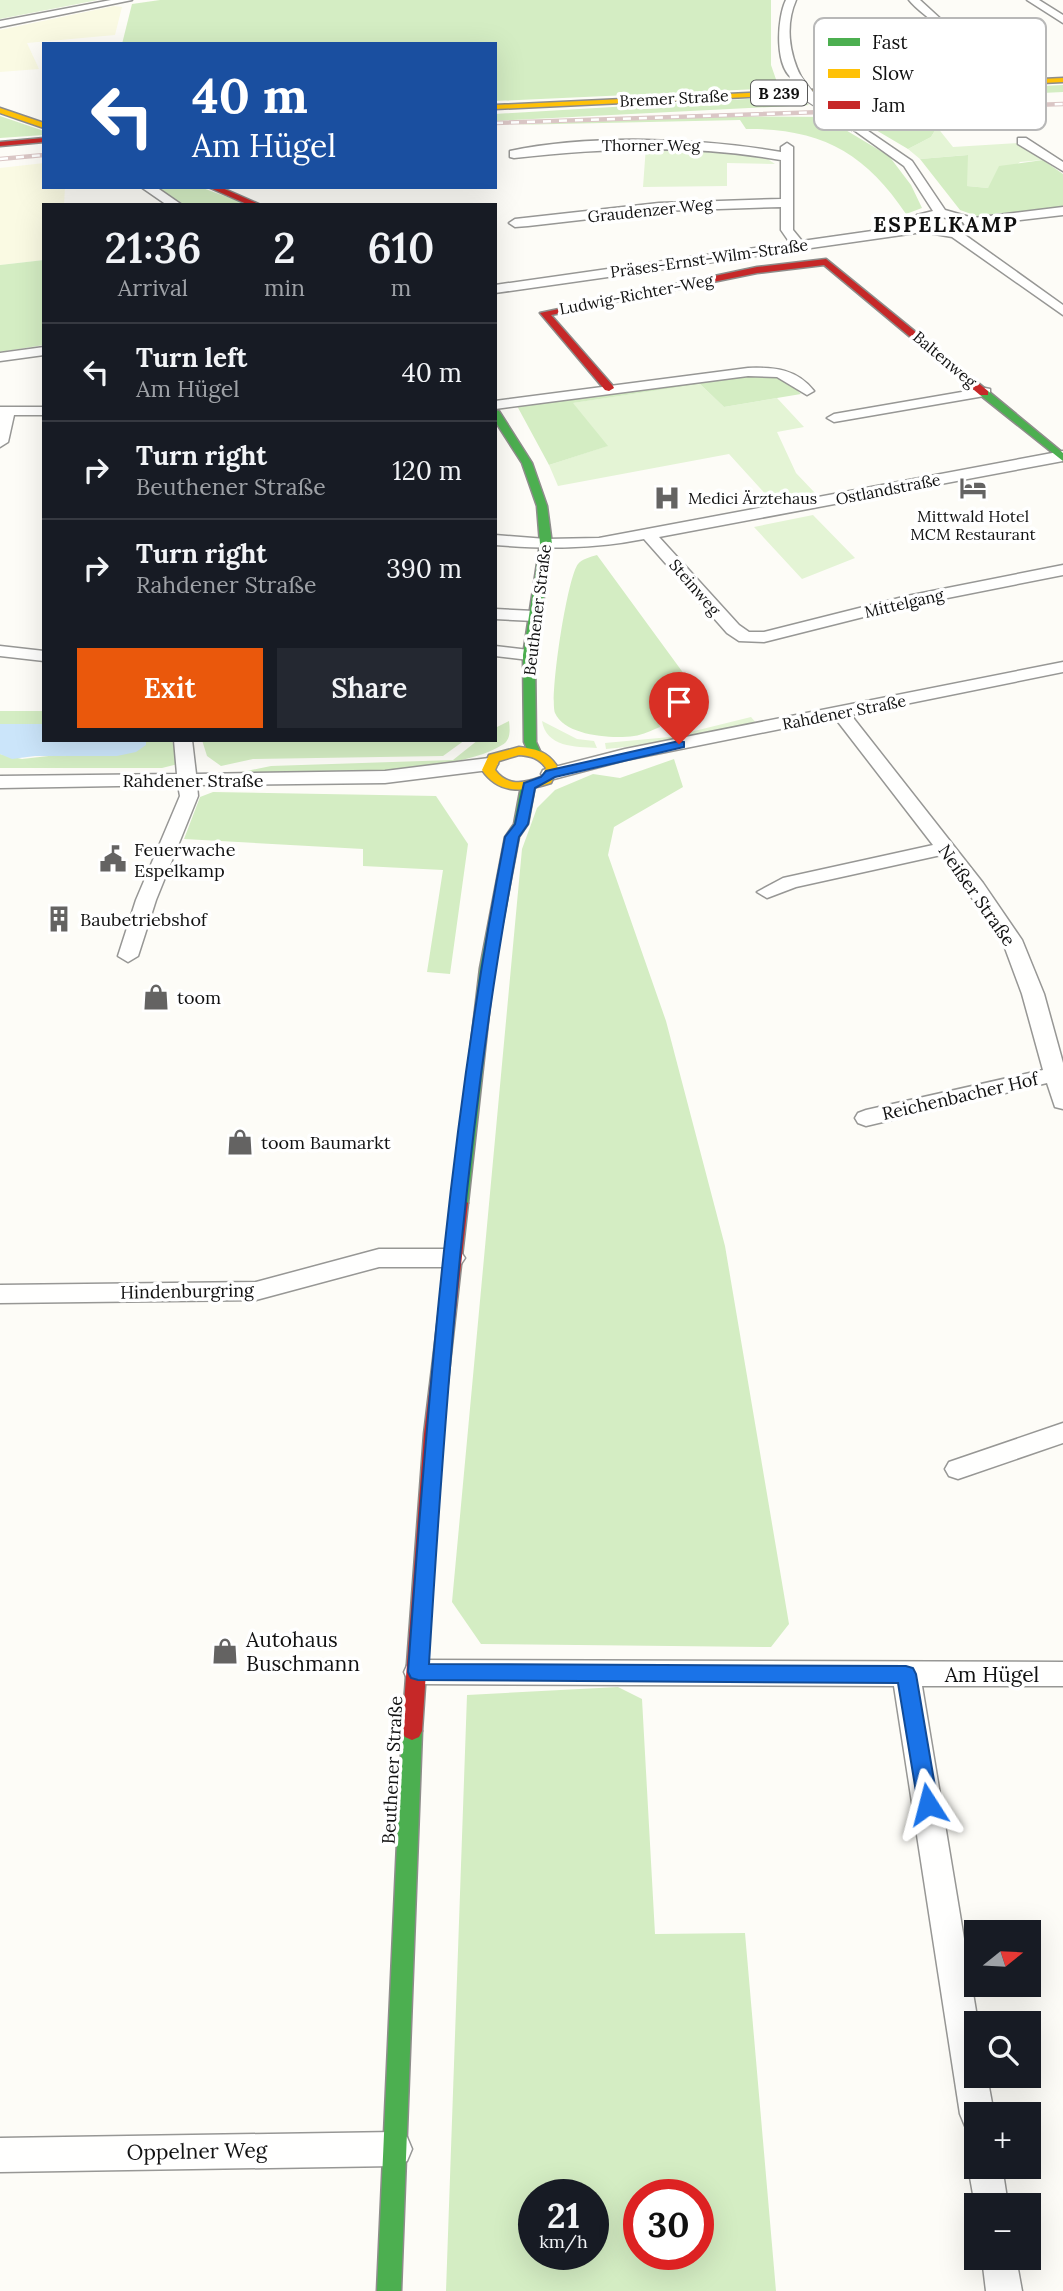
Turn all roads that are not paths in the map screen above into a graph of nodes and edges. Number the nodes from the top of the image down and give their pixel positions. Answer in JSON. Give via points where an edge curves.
{"nodes":[{"id":1,"x":127,"y":0,"type":"edge"},
{"id":2,"x":914,"y":0,"type":"edge"},
{"id":3,"x":1032,"y":0,"type":"edge"},
{"id":4,"x":787,"y":2,"type":"edge"},
{"id":5,"x":935,"y":18,"type":"edge"},
{"id":6,"x":1063,"y":20,"type":"edge"},
{"id":7,"x":0,"y":24,"type":"edge"},
{"id":8,"x":814,"y":92,"type":"edge"},
{"id":9,"x":814,"y":99,"type":"edge"},
{"id":10,"x":497,"y":107,"type":"edge"},
{"id":11,"x":0,"y":110,"type":"edge"},
{"id":12,"x":42,"y":125,"type":"edge"},
{"id":13,"x":861,"y":130,"type":"edge"},
{"id":14,"x":42,"y":140,"type":"edge"},
{"id":15,"x":1022,"y":141,"type":"dead end"},
{"id":16,"x":0,"y":144,"type":"edge"},
{"id":17,"x":514,"y":154,"type":"dead end"},
{"id":18,"x":1063,"y":167,"type":"edge"},
{"id":19,"x":150,"y":189,"type":"edge"},
{"id":20,"x":217,"y":189,"type":"edge"},
{"id":21,"x":173,"y":203,"type":"edge"},
{"id":22,"x":252,"y":203,"type":"edge"},
{"id":23,"x":786,"y":203,"type":"junction"},
{"id":24,"x":1063,"y":211,"type":"edge"},
{"id":25,"x":941,"y":213,"type":"junction"},
{"id":26,"x":971,"y":222,"type":"junction"},
{"id":27,"x":515,"y":223,"type":"dead end"},
{"id":28,"x":923,"y":228,"type":"junction"},
{"id":29,"x":954,"y":233,"type":"junction"},
{"id":30,"x":799,"y":246,"type":"junction"},
{"id":31,"x":826,"y":262,"type":"joint"},
{"id":32,"x":497,"y":289,"type":"edge"},
{"id":33,"x":1063,"y":311,"type":"edge"},
{"id":34,"x":42,"y":351,"type":"edge"},
{"id":35,"x":0,"y":357,"type":"edge"},
{"id":36,"x":609,"y":388,"type":"junction"},
{"id":37,"x":807,"y":391,"type":"dead end"},
{"id":38,"x":985,"y":392,"type":"junction"},
{"id":39,"x":497,"y":405,"type":"edge"},
{"id":40,"x":4,"y":411,"type":"edge"},
{"id":41,"x":42,"y":411,"type":"edge"},
{"id":42,"x":497,"y":416,"type":"edge"},
{"id":43,"x":834,"y":418,"type":"dead end"},
{"id":44,"x":0,"y":442,"type":"edge"},
{"id":45,"x":1062,"y":457,"type":"edge"},
{"id":46,"x":648,"y":533,"type":"junction"},
{"id":47,"x":497,"y":540,"type":"edge"},
{"id":48,"x":547,"y":544,"type":"junction"},
{"id":49,"x":1063,"y":570,"type":"edge"},
{"id":50,"x":497,"y":614,"type":"edge"},
{"id":51,"x":534,"y":616,"type":"junction"},
{"id":52,"x":745,"y":637,"type":"joint"},
{"id":53,"x":0,"y":651,"type":"edge"},
{"id":54,"x":497,"y":651,"type":"edge"},
{"id":55,"x":529,"y":655,"type":"junction"},
{"id":56,"x":42,"y":656,"type":"edge"},
{"id":57,"x":1063,"y":667,"type":"edge"},
{"id":58,"x":528,"y":694,"type":"junction"},
{"id":59,"x":840,"y":713,"type":"junction"},
{"id":60,"x":183,"y":742,"type":"edge"},
{"id":61,"x":511,"y":751,"type":"junction"},
{"id":62,"x":625,"y":755,"type":"joint"},
{"id":63,"x":543,"y":761,"type":"junction"},
{"id":64,"x":497,"y":777,"type":"junction"},
{"id":65,"x":189,"y":780,"type":"junction"},
{"id":66,"x":0,"y":782,"type":"edge"},
{"id":67,"x":528,"y":786,"type":"junction"},
{"id":68,"x":512,"y":837,"type":"junction"},
{"id":69,"x":944,"y":848,"type":"junction"},
{"id":70,"x":767,"y":892,"type":"dead end"},
{"id":71,"x":128,"y":956,"type":"dead end"},
{"id":72,"x":1055,"y":1074,"type":"junction"},
{"id":73,"x":1063,"y":1102,"type":"edge"},
{"id":74,"x":866,"y":1118,"type":"dead end"},
{"id":75,"x":453,"y":1258,"type":"junction"},
{"id":76,"x":0,"y":1294,"type":"edge"},
{"id":77,"x":1063,"y":1433,"type":"edge"},
{"id":78,"x":958,"y":1469,"type":"dead end"},
{"id":79,"x":418,"y":1672,"type":"junction"},
{"id":80,"x":906,"y":1674,"type":"junction"},
{"id":81,"x":1063,"y":1674,"type":"edge"},
{"id":82,"x":974,"y":2102,"type":"edge"},
{"id":83,"x":395,"y":2149,"type":"junction"},
{"id":84,"x":0,"y":2155,"type":"edge"},
{"id":85,"x":1001,"y":2270,"type":"edge"},
{"id":86,"x":389,"y":2291,"type":"edge"},
{"id":87,"x":1004,"y":2291,"type":"edge"}],
"edges":[{"from":1,"to":7,"type":"street"},
{"from":2,"to":5,"type":"street"},
{"from":3,"to":6,"type":"street"},
{"from":4,"to":9,"type":"street","bridge":true,"via":[[787,64]]},
{"from":8,"to":10,"type":"main road","name":"Bremer Straße","number":"B 239"},
{"from":11,"to":12,"type":"main road"},
{"from":13,"to":25,"type":"street","bridge":true,"via":[[908,164]]},
{"from":14,"to":16,"type":"main road"},
{"from":15,"to":18,"type":"street"},
{"from":17,"to":23,"type":"street","name":"Thorner Weg","via":[[593,145],[686,144],[787,152]]},
{"from":19,"to":21,"type":"street"},
{"from":20,"to":22,"type":"main road"},
{"from":23,"to":27,"type":"street","name":"Graudenzer Weg","via":[[669,205],[547,223]]},
{"from":23,"to":30,"type":"street","via":[[787,230]]},
{"from":24,"to":26,"type":"street"},
{"from":25,"to":26,"type":"street"},
{"from":25,"to":28,"type":"street","via":[[921,218]]},
{"from":26,"to":29,"type":"street","via":[[969,229]]},
{"from":28,"to":29,"type":"street"},
{"from":28,"to":30,"type":"street","name":"Präses-Ernst-Wilm-Straße"},
{"from":29,"to":33,"type":"street"},
{"from":30,"to":32,"type":"street","name":"Präses-Ernst-Wilm-Straße"},
{"from":31,"to":36,"type":"main road","name":"Ludwig-Richter-Weg","via":[[757,270],[545,313]]},
{"from":31,"to":38,"type":"main road","name":"Baltenweg"},
{"from":34,"to":35,"type":"street"},
{"from":36,"to":37,"type":"street","via":[[777,371],[791,376]]},
{"from":36,"to":39,"type":"street"},
{"from":38,"to":43,"type":"street"},
{"from":38,"to":45,"type":"main road","name":"Baltenweg"},
{"from":40,"to":41,"type":"street"},
{"from":40,"to":44,"type":"street"},
{"from":42,"to":48,"type":"main road","name":"Beuthener Straße","via":[[527,463],[542,506]]},
{"from":45,"to":46,"type":"street","name":"Ostlandstraße"},
{"from":46,"to":48,"type":"street","name":"Ostlandstraße","via":[[599,542]]},
{"from":46,"to":52,"type":"street","name":"Steinweg"},
{"from":47,"to":48,"type":"street","name":"Ostlandstraße"},
{"from":48,"to":51,"type":"main road","name":"Beuthener Straße"},
{"from":49,"to":52,"type":"street","name":"Mittelgang","via":[[907,601],[764,637]]},
{"from":50,"to":51,"type":"street"},
{"from":51,"to":55,"type":"main road","name":"Beuthener Straße"},
{"from":53,"to":56,"type":"street"},
{"from":54,"to":55,"type":"street"},
{"from":55,"to":58,"type":"main road","name":"Beuthener Straße"},
{"from":57,"to":59,"type":"street","name":"Rahdener Straße"},
{"from":58,"to":61,"type":"main road","name":"Beuthener Straße","via":[[517,715],[517,742]]},
{"from":58,"to":63,"type":"main road","name":"Beuthener Straße","via":[[530,742]]},
{"from":59,"to":62,"type":"street","name":"Rahdener Straße"},
{"from":59,"to":69,"type":"street","name":"Neißer Straße"},
{"from":60,"to":65,"type":"street"},
{"from":61,"to":63,"type":"main road"},
{"from":61,"to":64,"type":"main road","via":[[501,754]]},
{"from":62,"to":63,"type":"street","name":"Rahdener Straße"},
{"from":63,"to":67,"type":"main road","via":[[546,780]]},
{"from":64,"to":65,"type":"street","name":"Rahdener Straße","via":[[415,782],[385,777]]},
{"from":64,"to":67,"type":"main road"},
{"from":64,"to":68,"type":"main road","name":"Beuthener Straße"},
{"from":65,"to":66,"type":"street","name":"Rahdener Straße"},
{"from":65,"to":71,"type":"street","via":[[189,796]]},
{"from":67,"to":68,"type":"main road","name":"Beuthener Straße","via":[[521,824]]},
{"from":68,"to":75,"type":"main road","name":"Beuthener Straße","via":[[486,968]]},
{"from":69,"to":70,"type":"street","via":[[790,882]]},
{"from":69,"to":72,"type":"street","name":"Neißer Straße","via":[[1012,940]]},
{"from":72,"to":73,"type":"street","name":"Neißer Straße"},
{"from":72,"to":74,"type":"street","name":"Reichenbacher Hof"},
{"from":75,"to":76,"type":"street","name":"Hindenburgring","via":[[379,1258],[256,1291]]},
{"from":75,"to":79,"type":"main road","name":"Beuthener Straße","via":[[433,1434]]},
{"from":77,"to":78,"type":"street"},
{"from":79,"to":80,"type":"street","name":"Am Hügel"},
{"from":79,"to":83,"type":"main road","name":"Beuthener Straße","via":[[412,1721]]},
{"from":80,"to":81,"type":"street","name":"Am Hügel"},
{"from":80,"to":82,"type":"street"},
{"from":83,"to":84,"type":"street","name":"Oppelner Weg"},
{"from":83,"to":86,"type":"main road","name":"Beuthener Straße"},
{"from":85,"to":87,"type":"street"}]}
